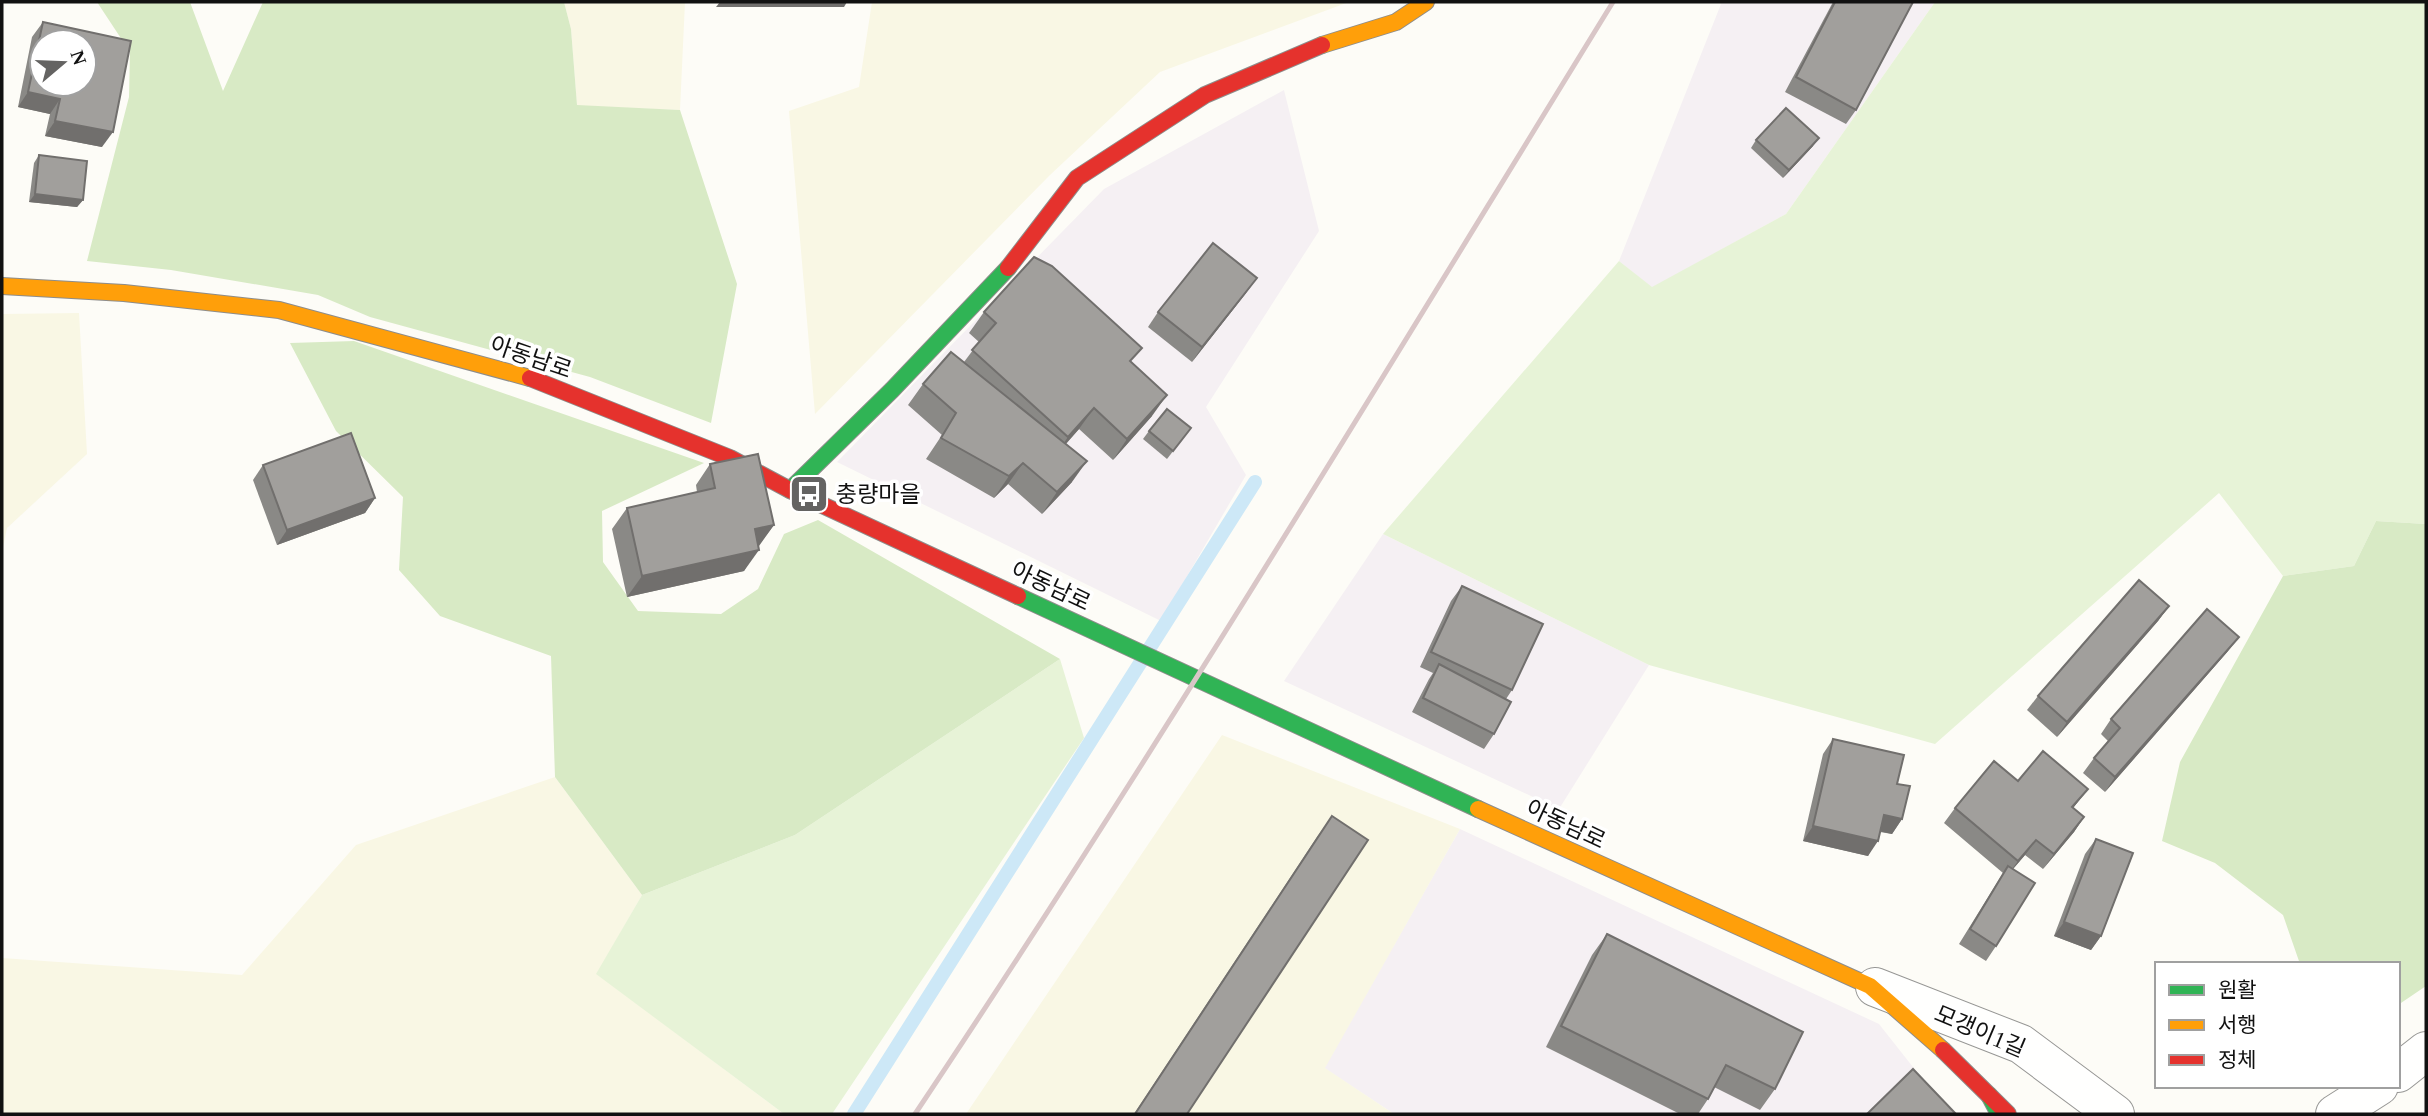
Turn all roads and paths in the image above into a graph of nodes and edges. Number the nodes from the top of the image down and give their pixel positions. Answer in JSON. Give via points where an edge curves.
{"nodes":[{"id":1,"x":1426,"y":2,"type":"edge"},
{"id":2,"x":2,"y":286,"type":"edge"},
{"id":3,"x":790,"y":490,"type":"junction"},
{"id":4,"x":1870,"y":986,"type":"junction"},
{"id":5,"x":2426,"y":1051,"type":"edge"},
{"id":6,"x":2400,"y":1071,"type":"edge"},
{"id":7,"x":2376,"y":1088,"type":"edge"},
{"id":8,"x":1989,"y":1095,"type":"junction"},
{"id":9,"x":1999,"y":1114,"type":"edge"},
{"id":10,"x":2008,"y":1114,"type":"edge"},
{"id":11,"x":2115,"y":1114,"type":"edge"},
{"id":12,"x":2335,"y":1114,"type":"edge"}],
"edges":[{"from":1,"to":3,"type":"main road","via":[[1396,22],[1333,41],[1205,95],[1077,178],[1024,251]]},
{"from":2,"to":3,"type":"main road","name":"아동남로","via":[[124,293],[279,310],[515,372],[730,458]]},
{"from":3,"to":4,"type":"main road","name":"아동남로"},
{"from":4,"to":8,"type":"main road","name":"아동남로"},
{"from":4,"to":11,"type":"street","name":"모갱이1길","via":[[2021,1044]]},
{"from":5,"to":6,"type":"street"},
{"from":7,"to":12,"type":"street"},
{"from":8,"to":9,"type":"main road"},
{"from":8,"to":10,"type":"main road","name":"아동남로"}]}
